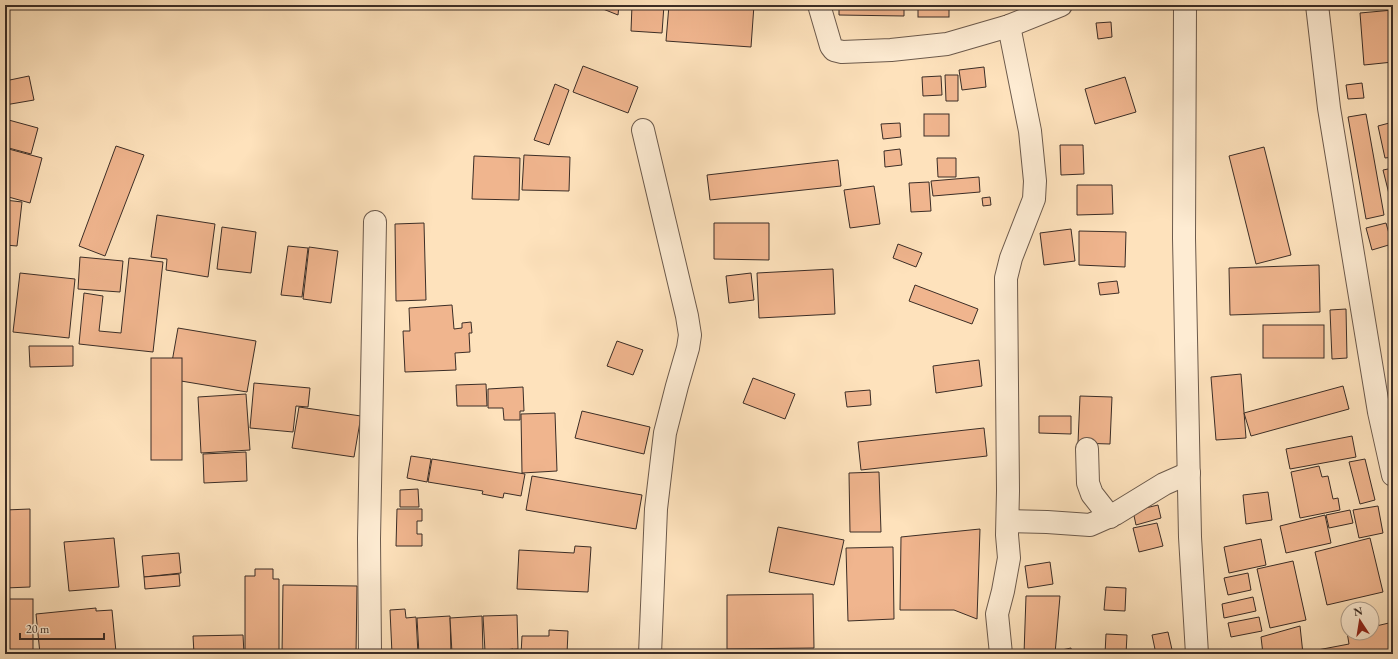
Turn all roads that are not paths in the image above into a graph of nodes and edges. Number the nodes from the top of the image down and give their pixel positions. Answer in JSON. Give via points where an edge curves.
{"nodes":[{"id":1,"x":818,"y":5,"type":"edge"},
{"id":2,"x":1062,"y":5,"type":"edge"},
{"id":3,"x":1185,"y":5,"type":"edge"},
{"id":4,"x":1317,"y":5,"type":"edge"},
{"id":5,"x":1010,"y":26,"type":"junction"},
{"id":6,"x":643,"y":130,"type":"dead end"},
{"id":7,"x":375,"y":222,"type":"dead end"},
{"id":8,"x":1087,"y":448,"type":"dead end"},
{"id":9,"x":1189,"y":473,"type":"junction"},
{"id":10,"x":1393,"y":475,"type":"edge"},
{"id":11,"x":1110,"y":517,"type":"junction"},
{"id":12,"x":1008,"y":521,"type":"junction"},
{"id":13,"x":370,"y":654,"type":"edge"},
{"id":14,"x":650,"y":654,"type":"edge"},
{"id":15,"x":1001,"y":654,"type":"edge"},
{"id":16,"x":1197,"y":654,"type":"edge"}],
"edges":[{"from":1,"to":5,"type":"street","via":[[831,46],[834,50],[842,52],[947,44]]},
{"from":2,"to":5,"type":"street"},
{"from":3,"to":9,"type":"street","via":[[1184,238]]},
{"from":4,"to":10,"type":"street","via":[[1331,124],[1379,412]]},
{"from":5,"to":12,"type":"street","via":[[1030,131],[1035,181],[1034,199],[1010,258],[1006,278]]},
{"from":6,"to":14,"type":"street","via":[[690,335],[665,433],[656,509]]},
{"from":7,"to":13,"type":"street","via":[[369,539]]},
{"from":8,"to":11,"type":"street","via":[[1088,483],[1092,494]]},
{"from":9,"to":11,"type":"street","via":[[1164,484]]},
{"from":9,"to":16,"type":"street"},
{"from":11,"to":12,"type":"street","via":[[1090,525]]},
{"from":12,"to":15,"type":"street","via":[[1009,558],[997,614]]}]}
